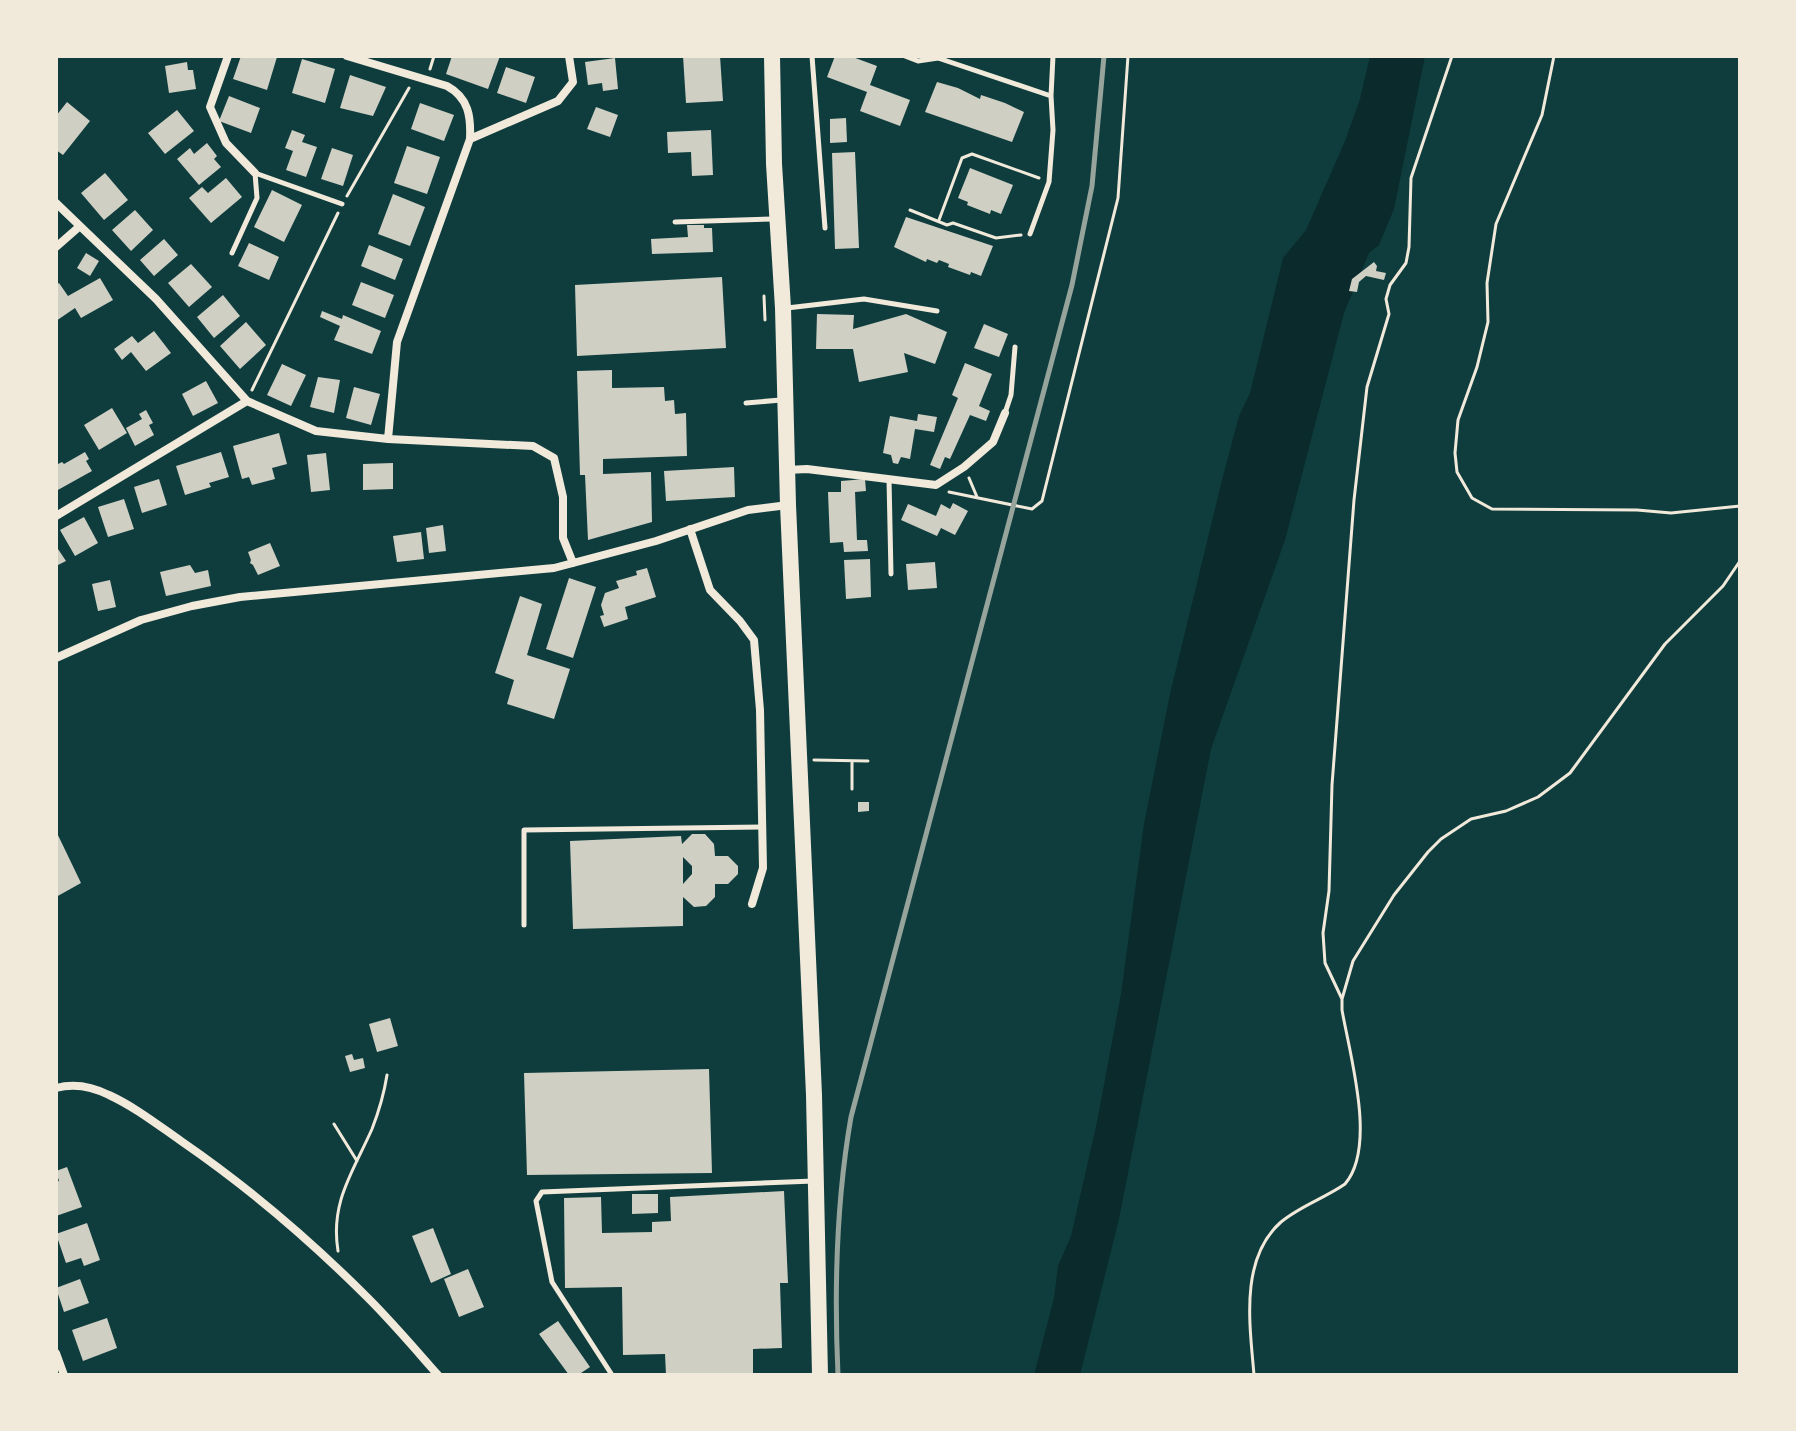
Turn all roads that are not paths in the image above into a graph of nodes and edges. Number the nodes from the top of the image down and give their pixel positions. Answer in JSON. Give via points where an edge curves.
{"nodes":[{"id":1,"x":228,"y":56,"type":"edge"},
{"id":2,"x":347,"y":56,"type":"edge"},
{"id":3,"x":569,"y":56,"type":"edge"},
{"id":4,"x":772,"y":56,"type":"edge"},
{"id":5,"x":812,"y":56,"type":"edge"},
{"id":6,"x":905,"y":56,"type":"edge"},
{"id":7,"x":1053,"y":56,"type":"edge"},
{"id":8,"x":1051,"y":96,"type":"junction"},
{"id":9,"x":470,"y":139,"type":"junction"},
{"id":10,"x":255,"y":173,"type":"junction"},
{"id":11,"x":56,"y":203,"type":"edge"},
{"id":12,"x":342,"y":204,"type":"road end"},
{"id":13,"x":777,"y":218,"type":"junction"},
{"id":14,"x":675,"y":222,"type":"dead end"},
{"id":15,"x":80,"y":226,"type":"junction"},
{"id":16,"x":825,"y":228,"type":"dead end"},
{"id":17,"x":1030,"y":234,"type":"road end"},
{"id":18,"x":56,"y":247,"type":"edge"},
{"id":19,"x":232,"y":253,"type":"dead end"},
{"id":20,"x":783,"y":308,"type":"junction"},
{"id":21,"x":937,"y":311,"type":"dead end"},
{"id":22,"x":1015,"y":347,"type":"dead end"},
{"id":23,"x":785,"y":400,"type":"junction"},
{"id":24,"x":247,"y":401,"type":"junction"},
{"id":25,"x":746,"y":403,"type":"dead end"},
{"id":26,"x":1005,"y":413,"type":"joint"},
{"id":27,"x":388,"y":439,"type":"junction"},
{"id":28,"x":787,"y":470,"type":"junction"},
{"id":29,"x":889,"y":479,"type":"junction"},
{"id":30,"x":788,"y":505,"type":"junction"},
{"id":31,"x":56,"y":516,"type":"edge"},
{"id":32,"x":690,"y":529,"type":"junction"},
{"id":33,"x":573,"y":563,"type":"junction"},
{"id":34,"x":891,"y":574,"type":"dead end"},
{"id":35,"x":56,"y":658,"type":"edge"},
{"id":36,"x":762,"y":827,"type":"junction"},
{"id":37,"x":752,"y":904,"type":"dead end"},
{"id":38,"x":524,"y":925,"type":"dead end"},
{"id":39,"x":56,"y":1088,"type":"edge"},
{"id":40,"x":815,"y":1181,"type":"junction"},
{"id":41,"x":56,"y":1353,"type":"edge"},
{"id":42,"x":64,"y":1375,"type":"edge"},
{"id":43,"x":438,"y":1375,"type":"edge"},
{"id":44,"x":612,"y":1375,"type":"edge"},
{"id":45,"x":820,"y":1375,"type":"edge"}],
"edges":[{"from":1,"to":10,"type":"street","via":[[210,107],[226,143]]},
{"from":2,"to":9,"type":"street","via":[[457,92],[471,119]]},
{"from":3,"to":9,"type":"street","via":[[573,82],[558,101]]},
{"from":4,"to":13,"type":"main road"},
{"from":5,"to":16,"type":"lane"},
{"from":6,"to":8,"type":"lane","via":[[918,61],[938,58]]},
{"from":7,"to":8,"type":"lane"},
{"from":8,"to":17,"type":"lane","via":[[1049,182]]},
{"from":9,"to":27,"type":"street","via":[[397,342]]},
{"from":10,"to":12,"type":"lane"},
{"from":10,"to":19,"type":"lane","via":[[257,198]]},
{"from":11,"to":15,"type":"street"},
{"from":13,"to":14,"type":"lane"},
{"from":13,"to":20,"type":"main road"},
{"from":15,"to":18,"type":"street"},
{"from":15,"to":24,"type":"street","via":[[156,299]]},
{"from":20,"to":21,"type":"lane","via":[[864,299]]},
{"from":20,"to":23,"type":"main road"},
{"from":22,"to":26,"type":"lane"},
{"from":23,"to":25,"type":"lane"},
{"from":23,"to":28,"type":"main road"},
{"from":24,"to":27,"type":"street","via":[[316,431]]},
{"from":24,"to":31,"type":"street"},
{"from":26,"to":29,"type":"street","via":[[993,442],[936,485]]},
{"from":27,"to":33,"type":"street","via":[[533,446],[554,458],[563,497],[563,538]]},
{"from":28,"to":29,"type":"street"},
{"from":28,"to":30,"type":"main road"},
{"from":29,"to":34,"type":"lane"},
{"from":30,"to":32,"type":"street","via":[[748,510]]},
{"from":30,"to":40,"type":"main road"},
{"from":32,"to":33,"type":"street"},
{"from":32,"to":36,"type":"street","via":[[710,590],[754,640]]},
{"from":33,"to":35,"type":"street","via":[[192,606],[141,620]]},
{"from":36,"to":37,"type":"street","via":[[763,868]]},
{"from":36,"to":38,"type":"lane","via":[[524,830]]},
{"from":39,"to":43,"type":"street","via":[[83,1086],[107,1093],[205,1158],[344,1274]]},
{"from":40,"to":44,"type":"lane","via":[[542,1192],[536,1201],[552,1282]]},
{"from":40,"to":45,"type":"main road"},
{"from":41,"to":42,"type":"street"}]}
